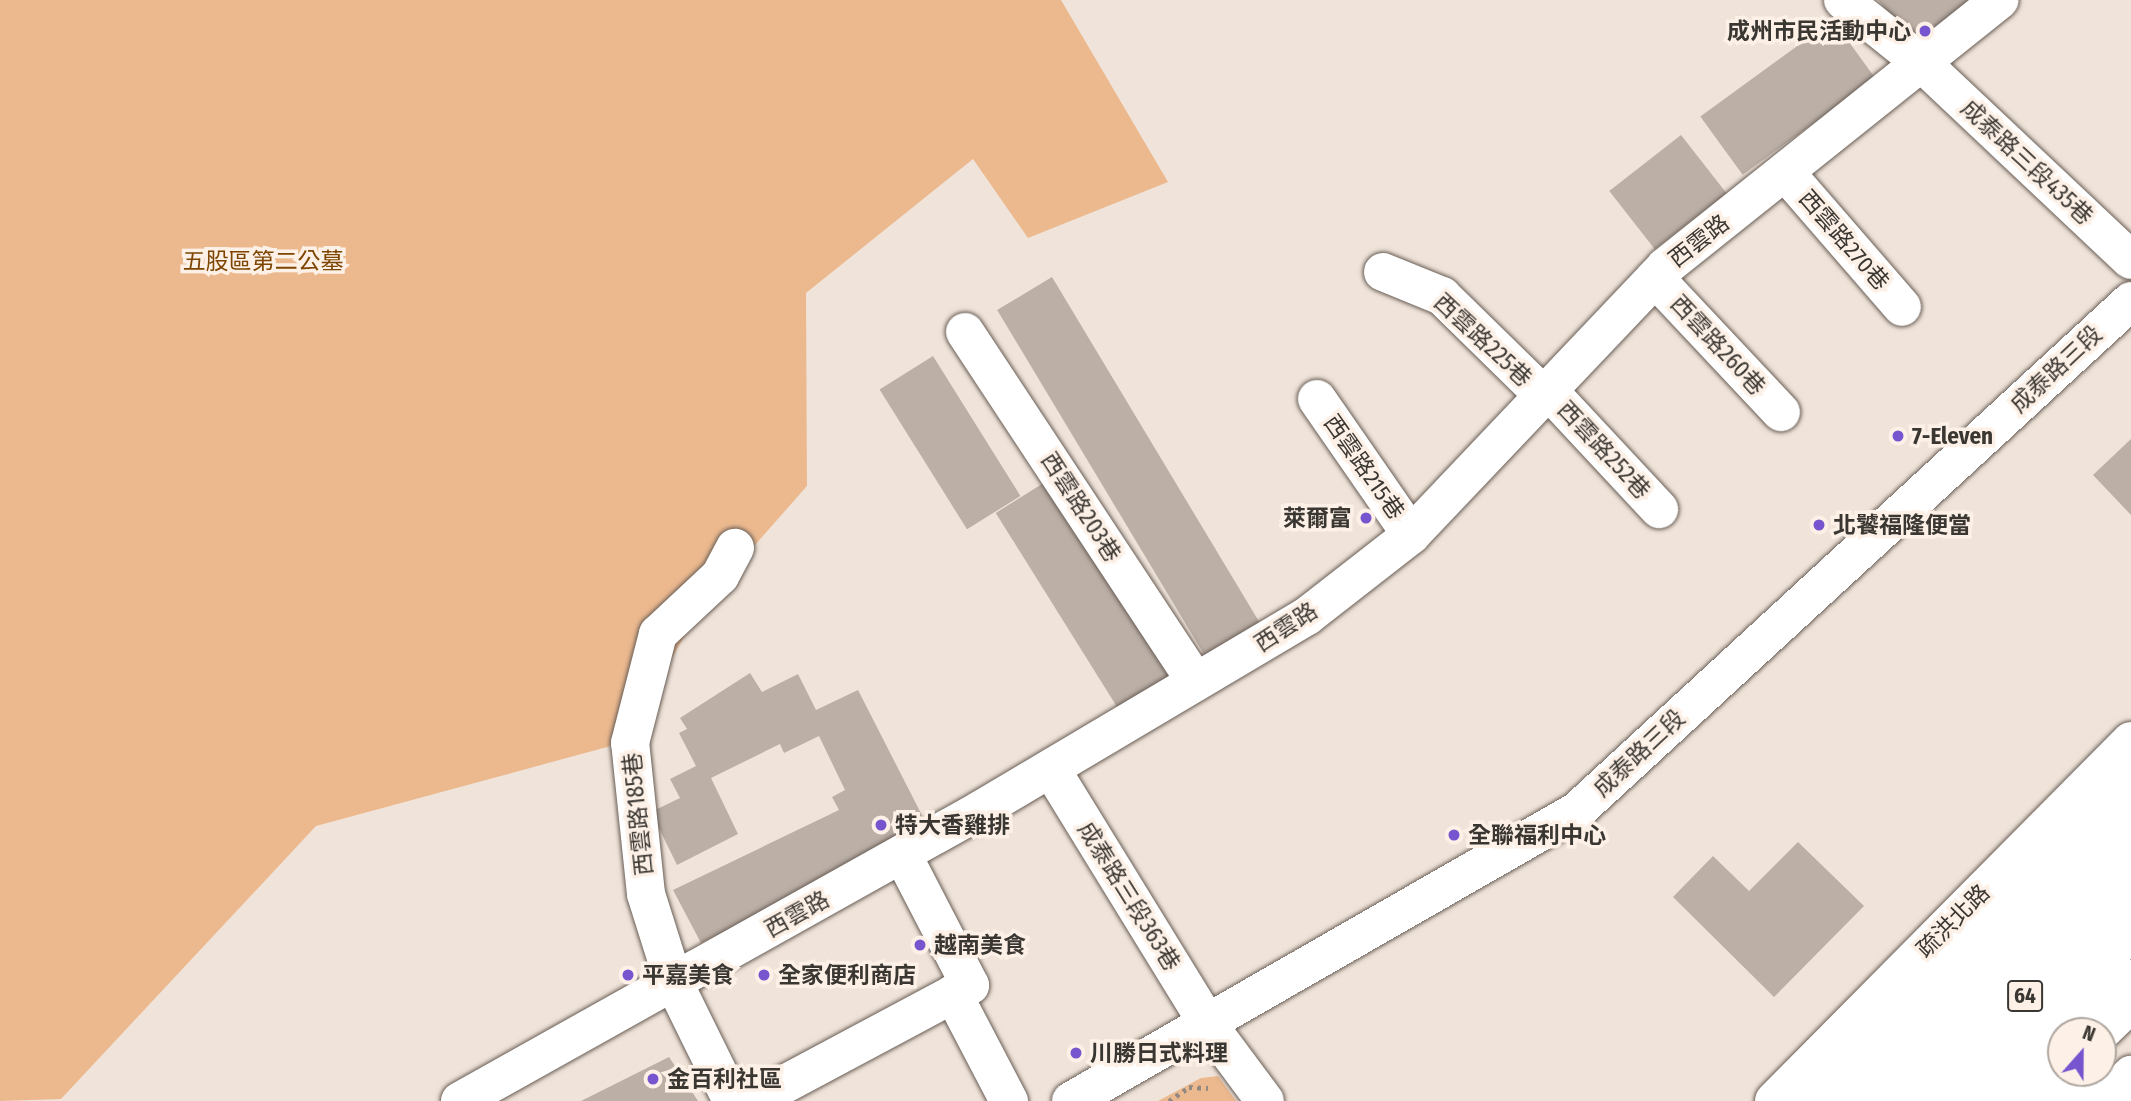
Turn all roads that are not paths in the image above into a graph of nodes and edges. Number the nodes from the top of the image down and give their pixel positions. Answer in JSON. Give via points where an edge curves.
{"nodes":[{"id":1,"x":1843,"y":0,"type":"edge"},
{"id":2,"x":1999,"y":0,"type":"edge"},
{"id":3,"x":1924,"y":65,"type":"junction"},
{"id":4,"x":1786,"y":173,"type":"junction"},
{"id":5,"x":2131,"y":260,"type":"edge"},
{"id":6,"x":1383,"y":272,"type":"dead end"},
{"id":7,"x":1655,"y":278,"type":"junction"},
{"id":8,"x":2131,"y":301,"type":"edge"},
{"id":9,"x":1902,"y":307,"type":"dead end"},
{"id":10,"x":965,"y":332,"type":"dead end"},
{"id":11,"x":1546,"y":393,"type":"junction"},
{"id":12,"x":1317,"y":399,"type":"dead end"},
{"id":13,"x":1781,"y":412,"type":"dead end"},
{"id":14,"x":1659,"y":509,"type":"dead end"},
{"id":15,"x":1411,"y":535,"type":"junction"},
{"id":16,"x":735,"y":548,"type":"dead end"},
{"id":17,"x":1196,"y":682,"type":"junction"},
{"id":18,"x":2131,"y":741,"type":"edge"},
{"id":19,"x":1051,"y":769,"type":"junction"},
{"id":20,"x":2131,"y":773,"type":"edge"},
{"id":21,"x":2131,"y":816,"type":"edge"},
{"id":22,"x":902,"y":855,"type":"junction"},
{"id":23,"x":2131,"y":855,"type":"edge"},
{"id":24,"x":2131,"y":892,"type":"edge"},
{"id":25,"x":2131,"y":932,"type":"edge"},
{"id":26,"x":2131,"y":979,"type":"edge"},
{"id":27,"x":674,"y":983,"type":"junction"},
{"id":28,"x":953,"y":994,"type":"junction"},
{"id":29,"x":2131,"y":1003,"type":"edge"},
{"id":30,"x":2091,"y":1017,"type":"edge"},
{"id":31,"x":2116,"y":1017,"type":"edge"},
{"id":32,"x":1207,"y":1023,"type":"junction"},
{"id":33,"x":2131,"y":1037,"type":"edge"},
{"id":34,"x":2117,"y":1050,"type":"edge"},
{"id":35,"x":2047,"y":1059,"type":"edge"},
{"id":36,"x":2131,"y":1075,"type":"edge"},
{"id":37,"x":2047,"y":1085,"type":"edge"},
{"id":38,"x":2080,"y":1087,"type":"edge"},
{"id":39,"x":1825,"y":1096,"type":"edge"},
{"id":40,"x":460,"y":1101,"type":"edge"},
{"id":41,"x":732,"y":1101,"type":"edge"},
{"id":42,"x":752,"y":1101,"type":"edge"},
{"id":43,"x":1009,"y":1101,"type":"edge"},
{"id":44,"x":1070,"y":1101,"type":"edge"},
{"id":45,"x":1265,"y":1101,"type":"edge"},
{"id":46,"x":1774,"y":1101,"type":"edge"},
{"id":47,"x":1881,"y":1101,"type":"edge"},
{"id":48,"x":1918,"y":1101,"type":"edge"},
{"id":49,"x":1963,"y":1101,"type":"edge"},
{"id":50,"x":2003,"y":1101,"type":"edge"},
{"id":51,"x":2030,"y":1101,"type":"edge"},
{"id":52,"x":2065,"y":1101,"type":"edge"},
{"id":53,"x":2105,"y":1101,"type":"edge"}],
"edges":[{"from":1,"to":3,"type":"main road","name":"成泰路三段435巷"},
{"from":2,"to":3,"type":"main road","name":"西雲路"},
{"from":3,"to":4,"type":"main road","name":"西雲路"},
{"from":3,"to":5,"type":"main road","name":"成泰路三段435巷"},
{"from":4,"to":7,"type":"main road","name":"西雲路"},
{"from":4,"to":9,"type":"main road","name":"西雲路270巷"},
{"from":6,"to":11,"type":"main road","name":"西雲路225巷","via":[[1442,296]]},
{"from":7,"to":11,"type":"main road","name":"西雲路"},
{"from":7,"to":13,"type":"main road","name":"西雲路260巷"},
{"from":8,"to":32,"type":"main road","name":"成泰路三段","via":[[1577,811]]},
{"from":10,"to":17,"type":"main road","name":"西雲路203巷"},
{"from":11,"to":14,"type":"main road","name":"西雲路252巷"},
{"from":11,"to":15,"type":"main road","name":"西雲路"},
{"from":12,"to":15,"type":"main road","name":"西雲路215巷"},
{"from":15,"to":17,"type":"main road","name":"西雲路","via":[[1307,616]]},
{"from":16,"to":27,"type":"main road","name":"西雲路185巷","via":[[720,576],[658,634],[630,743],[646,894]]},
{"from":17,"to":19,"type":"main road","name":"西雲路"},
{"from":18,"to":46,"type":"main road","name":"疏洪北路"},
{"from":19,"to":22,"type":"main road","name":"西雲路"},
{"from":19,"to":32,"type":"main road","name":"成泰路三段363巷"},
{"from":20,"to":39,"type":"main road"},
{"from":21,"to":39,"type":"main road"},
{"from":22,"to":27,"type":"main road","name":"西雲路"},
{"from":22,"to":28,"type":"main road","via":[[970,985]]},
{"from":23,"to":47,"type":"main road"},
{"from":24,"to":48,"type":"main road","number":"64"},
{"from":25,"to":49,"type":"main road","number":"64"},
{"from":26,"to":30,"type":"main road"},
{"from":27,"to":40,"type":"main road","name":"西雲路"},
{"from":27,"to":41,"type":"main road","name":"西雲路185巷"},
{"from":28,"to":42,"type":"main road"},
{"from":28,"to":43,"type":"main road"},
{"from":29,"to":31,"type":"main road"},
{"from":32,"to":44,"type":"main road","name":"成泰路三段"},
{"from":32,"to":45,"type":"main road","name":"成泰路三段363巷"},
{"from":33,"to":34,"type":"main road"},
{"from":35,"to":50,"type":"main road"},
{"from":36,"to":53,"type":"main road"},
{"from":37,"to":51,"type":"main road"},
{"from":38,"to":52,"type":"main road"}]}
